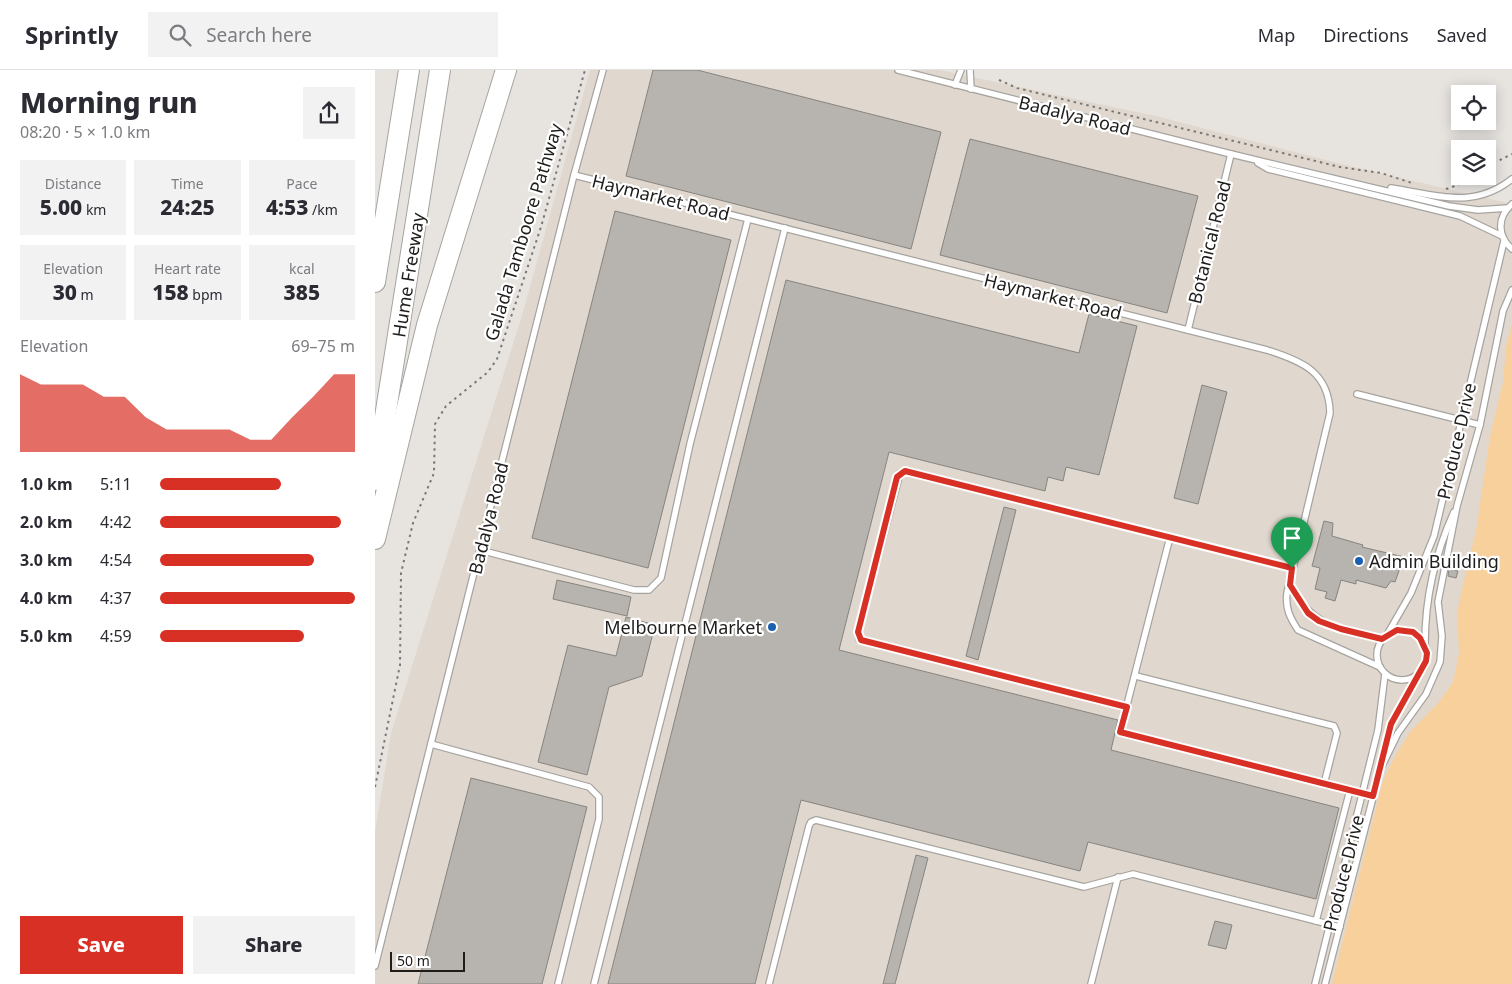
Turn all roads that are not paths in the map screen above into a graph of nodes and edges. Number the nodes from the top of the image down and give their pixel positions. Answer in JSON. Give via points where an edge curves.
{"nodes":[{"id":1,"x":409,"y":70,"type":"edge"},
{"id":2,"x":441,"y":70,"type":"edge"},
{"id":3,"x":506,"y":70,"type":"edge"},
{"id":4,"x":603,"y":70,"type":"edge"},
{"id":5,"x":898,"y":70,"type":"edge"},
{"id":6,"x":961,"y":70,"type":"edge"},
{"id":7,"x":971,"y":70,"type":"edge"},
{"id":8,"x":955,"y":85,"type":"junction"},
{"id":9,"x":971,"y":89,"type":"junction"},
{"id":10,"x":1231,"y":154,"type":"junction"},
{"id":11,"x":1253,"y":159,"type":"junction"},
{"id":12,"x":574,"y":175,"type":"junction"},
{"id":13,"x":1512,"y":179,"type":"edge"},
{"id":14,"x":1359,"y":184,"type":"junction"},
{"id":15,"x":1510,"y":206,"type":"edge"},
{"id":16,"x":748,"y":219,"type":"junction"},
{"id":17,"x":785,"y":228,"type":"junction"},
{"id":18,"x":1503,"y":238,"type":"junction"},
{"id":19,"x":1512,"y":249,"type":"edge"},
{"id":20,"x":375,"y":282,"type":"edge"},
{"id":21,"x":1512,"y":290,"type":"edge"},
{"id":22,"x":1188,"y":330,"type":"junction"},
{"id":23,"x":1357,"y":394,"type":"dead end"},
{"id":24,"x":1460,"y":420,"type":"junction"},
{"id":25,"x":1480,"y":425,"type":"junction"},
{"id":26,"x":375,"y":480,"type":"edge"},
{"id":27,"x":1457,"y":506,"type":"junction"},
{"id":28,"x":1170,"y":537,"type":"junction"},
{"id":29,"x":375,"y":539,"type":"edge"},
{"id":30,"x":480,"y":550,"type":"junction"},
{"id":31,"x":1292,"y":568,"type":"junction"},
{"id":32,"x":1290,"y":585,"type":"junction"},
{"id":33,"x":1388,"y":633,"type":"junction"},
{"id":34,"x":1382,"y":639,"type":"junction"},
{"id":35,"x":1425,"y":645,"type":"junction"},
{"id":36,"x":1380,"y":667,"type":"junction"},
{"id":37,"x":1423,"y":669,"type":"junction"},
{"id":38,"x":1385,"y":674,"type":"junction"},
{"id":39,"x":1135,"y":676,"type":"junction"},
{"id":40,"x":1127,"y":707,"type":"junction"},
{"id":41,"x":431,"y":744,"type":"junction"},
{"id":42,"x":1380,"y":770,"type":"junction"},
{"id":43,"x":1324,"y":784,"type":"junction"},
{"id":44,"x":1349,"y":790,"type":"junction"},
{"id":45,"x":1363,"y":794,"type":"junction"},
{"id":46,"x":1373,"y":796,"type":"junction"},
{"id":47,"x":1118,"y":878,"type":"junction"},
{"id":48,"x":1316,"y":921,"type":"junction"},
{"id":49,"x":1330,"y":924,"type":"junction"},
{"id":50,"x":1340,"y":926,"type":"junction"},
{"id":51,"x":375,"y":966,"type":"edge"},
{"id":52,"x":557,"y":984,"type":"edge"},
{"id":53,"x":594,"y":984,"type":"edge"},
{"id":54,"x":769,"y":984,"type":"edge"},
{"id":55,"x":1091,"y":984,"type":"edge"},
{"id":56,"x":1315,"y":984,"type":"edge"},
{"id":57,"x":1325,"y":984,"type":"edge"}],
"edges":[{"from":1,"to":20,"type":"highway","name":"Hume Freeway"},
{"from":2,"to":26,"type":"highway","name":"Hume Freeway"},
{"from":3,"to":29,"type":"highway","via":[[433,306]]},
{"from":4,"to":12,"type":"lane","name":"Badalya Road"},
{"from":5,"to":8,"type":"lane","name":"Badalya Road"},
{"from":6,"to":8,"type":"lane"},
{"from":7,"to":9,"type":"lane"},
{"from":8,"to":9,"type":"lane","name":"Badalya Road"},
{"from":9,"to":10,"type":"lane","name":"Badalya Road"},
{"from":10,"to":11,"type":"lane","name":"Badalya Road"},
{"from":10,"to":22,"type":"lane","name":"Botanical Road"},
{"from":11,"to":14,"type":"lane","name":"Badalya Road"},
{"from":11,"to":18,"type":"lane","name":"Badalya Road","via":[[1268,169],[1460,216]]},
{"from":12,"to":16,"type":"lane","name":"Haymarket Road"},
{"from":12,"to":30,"type":"lane","name":"Badalya Road"},
{"from":13,"to":14,"type":"lane","via":[[1489,194],[1470,199]]},
{"from":14,"to":15,"type":"lane","name":"Badalya Road","via":[[1465,209],[1491,210]]},
{"from":15,"to":18,"type":"lane","name":"Produce Drive","via":[[1501,219]]},
{"from":16,"to":17,"type":"lane","name":"Haymarket Road"},
{"from":16,"to":30,"type":"lane","via":[[690,444],[661,578],[649,590],[634,590]]},
{"from":17,"to":22,"type":"lane","name":"Haymarket Road"},
{"from":17,"to":53,"type":"lane"},
{"from":18,"to":19,"type":"lane","name":"Badalya Road"},
{"from":18,"to":24,"type":"lane","name":"Produce Drive"},
{"from":21,"to":25,"type":"lane","name":"Produce Drive","via":[[1500,326]]},
{"from":22,"to":31,"type":"lane","name":"Haymarket Road","via":[[1283,355],[1315,372],[1325,385],[1328,421]]},
{"from":23,"to":24,"type":"lane"},
{"from":24,"to":25,"type":"lane"},
{"from":24,"to":33,"type":"lane","name":"Produce Drive","via":[[1434,536],[1411,593]]},
{"from":25,"to":27,"type":"lane","name":"Produce Drive"},
{"from":27,"to":35,"type":"lane","name":"Produce Drive","via":[[1439,550],[1428,598]]},
{"from":27,"to":42,"type":"lane","name":"Produce Drive","via":[[1438,602],[1442,636],[1440,662],[1426,694],[1398,733]]},
{"from":28,"to":31,"type":"lane"},
{"from":28,"to":39,"type":"lane"},
{"from":28,"to":40,"type":"lane","via":[[905,471],[898,475],[870,584],[858,632],[861,640]]},
{"from":30,"to":41,"type":"lane","name":"Badalya Road"},
{"from":31,"to":32,"type":"lane","name":"Haymarket Road"},
{"from":32,"to":34,"type":"lane","via":[[1299,601],[1319,621]]},
{"from":32,"to":36,"type":"lane","name":"Haymarket Road","via":[[1286,602],[1298,630]]},
{"from":33,"to":34,"type":"lane"},
{"from":33,"to":35,"type":"lane","via":[[1397,630],[1413,632]]},
{"from":34,"to":36,"type":"lane","via":[[1376,653]]},
{"from":35,"to":37,"type":"lane"},
{"from":36,"to":38,"type":"lane"},
{"from":37,"to":38,"type":"lane","via":[[1409,679]]},
{"from":37,"to":42,"type":"lane","name":"Produce Drive","via":[[1391,724]]},
{"from":38,"to":45,"type":"lane","name":"Produce Drive","via":[[1378,730]]},
{"from":39,"to":40,"type":"lane"},
{"from":39,"to":43,"type":"lane","via":[[1334,726],[1337,733]]},
{"from":40,"to":43,"type":"lane","via":[[1120,732]]},
{"from":41,"to":51,"type":"lane","name":"Badalya Road"},
{"from":41,"to":52,"type":"lane","via":[[589,787],[599,797],[599,819]]},
{"from":42,"to":46,"type":"lane","name":"Produce Drive"},
{"from":43,"to":44,"type":"lane"},
{"from":44,"to":45,"type":"lane"},
{"from":44,"to":48,"type":"lane"},
{"from":45,"to":46,"type":"lane"},
{"from":45,"to":49,"type":"lane","name":"Produce Drive"},
{"from":46,"to":50,"type":"lane","name":"Produce Drive"},
{"from":47,"to":48,"type":"lane","via":[[1133,874]]},
{"from":47,"to":54,"type":"lane","via":[[1084,886],[814,820],[809,826]]},
{"from":47,"to":55,"type":"lane"},
{"from":48,"to":49,"type":"lane"},
{"from":49,"to":50,"type":"lane"},
{"from":49,"to":56,"type":"lane","name":"Produce Drive"},
{"from":50,"to":57,"type":"lane","name":"Produce Drive"}]}
